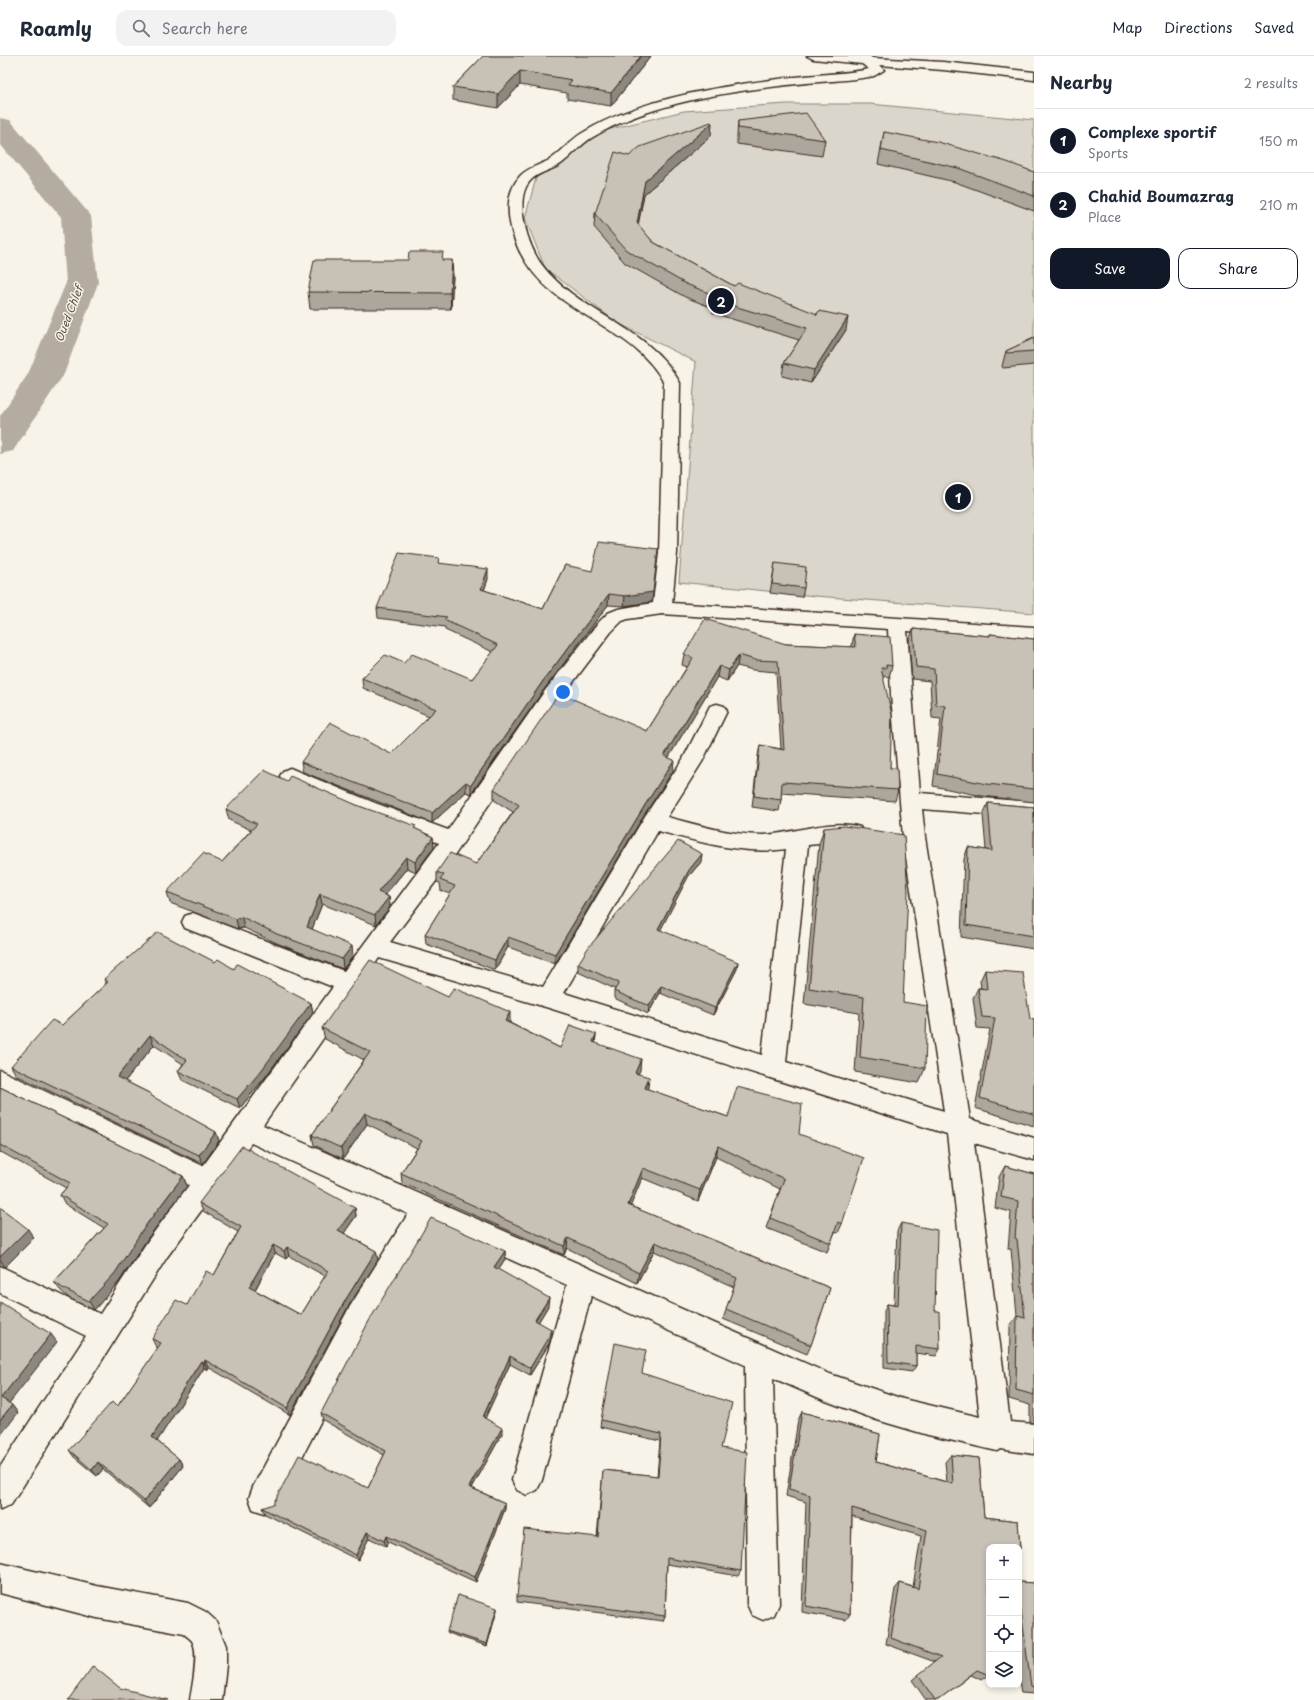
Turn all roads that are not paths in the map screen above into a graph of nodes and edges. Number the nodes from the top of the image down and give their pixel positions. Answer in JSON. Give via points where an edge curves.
{"nodes":[{"id":1,"x":813,"y":56,"type":"edge"},
{"id":2,"x":866,"y":58,"type":"edge"},
{"id":3,"x":1034,"y":76,"type":"edge"},
{"id":4,"x":662,"y":608,"type":"junction"},
{"id":5,"x":897,"y":623,"type":"junction"},
{"id":6,"x":1034,"y":633,"type":"edge"},
{"id":7,"x":717,"y":711,"type":"dead end"},
{"id":8,"x":290,"y":776,"type":"edge"},
{"id":9,"x":911,"y":800,"type":"junction"},
{"id":10,"x":1034,"y":810,"type":"edge"},
{"id":11,"x":653,"y":822,"type":"junction"},
{"id":12,"x":871,"y":834,"type":"edge"},
{"id":13,"x":798,"y":838,"type":"junction"},
{"id":14,"x":453,"y":840,"type":"junction"},
{"id":15,"x":193,"y":922,"type":"dead end"},
{"id":16,"x":374,"y":947,"type":"junction"},
{"id":17,"x":348,"y":983,"type":"junction"},
{"id":18,"x":549,"y":998,"type":"junction"},
{"id":19,"x":773,"y":1068,"type":"junction"},
{"id":20,"x":0,"y":1082,"type":"edge"},
{"id":21,"x":959,"y":1127,"type":"junction"},
{"id":22,"x":246,"y":1129,"type":"junction"},
{"id":23,"x":1034,"y":1149,"type":"edge"},
{"id":24,"x":208,"y":1181,"type":"junction"},
{"id":25,"x":426,"y":1209,"type":"junction"},
{"id":26,"x":0,"y":1279,"type":"edge"},
{"id":27,"x":582,"y":1279,"type":"junction"},
{"id":28,"x":105,"y":1331,"type":"junction"},
{"id":29,"x":759,"y":1359,"type":"junction"},
{"id":30,"x":997,"y":1436,"type":"junction"},
{"id":31,"x":1034,"y":1440,"type":"edge"},
{"id":32,"x":527,"y":1480,"type":"dead end"},
{"id":33,"x":0,"y":1494,"type":"edge"},
{"id":34,"x":264,"y":1498,"type":"dead end"},
{"id":35,"x":0,"y":1578,"type":"edge"},
{"id":36,"x":763,"y":1604,"type":"dead end"},
{"id":37,"x":206,"y":1700,"type":"edge"}],
"edges":[{"from":1,"to":2,"type":"street"},
{"from":2,"to":3,"type":"street"},
{"from":2,"to":4,"type":"street","via":[[877,71],[728,91],[640,112],[592,132],[556,161],[524,179],[517,190],[515,211],[521,237],[534,264],[552,284],[638,345],[661,363],[669,374],[672,383],[668,545]]},
{"from":4,"to":5,"type":"street"},
{"from":4,"to":14,"type":"street","via":[[625,613],[615,617],[604,628],[551,697]]},
{"from":5,"to":6,"type":"street"},
{"from":5,"to":9,"type":"street"},
{"from":7,"to":11,"type":"street","via":[[692,762]]},
{"from":8,"to":14,"type":"street","via":[[368,809]]},
{"from":9,"to":10,"type":"street"},
{"from":9,"to":21,"type":"street","via":[[903,836]]},
{"from":11,"to":13,"type":"street","via":[[740,841],[762,843]]},
{"from":11,"to":18,"type":"street"},
{"from":12,"to":13,"type":"street","via":[[842,832]]},
{"from":13,"to":19,"type":"street"},
{"from":14,"to":16,"type":"street"},
{"from":15,"to":17,"type":"street"},
{"from":16,"to":17,"type":"street"},
{"from":16,"to":18,"type":"street"},
{"from":17,"to":22,"type":"street"},
{"from":18,"to":19,"type":"street"},
{"from":19,"to":21,"type":"street"},
{"from":20,"to":24,"type":"street"},
{"from":21,"to":23,"type":"street"},
{"from":21,"to":30,"type":"street"},
{"from":22,"to":24,"type":"street"},
{"from":22,"to":25,"type":"street"},
{"from":24,"to":28,"type":"street","via":[[158,1248]]},
{"from":25,"to":27,"type":"street"},
{"from":25,"to":34,"type":"street","via":[[360,1318]]},
{"from":26,"to":28,"type":"street"},
{"from":27,"to":29,"type":"street"},
{"from":27,"to":32,"type":"street"},
{"from":28,"to":33,"type":"street"},
{"from":29,"to":30,"type":"street","via":[[878,1408]]},
{"from":29,"to":36,"type":"street"},
{"from":30,"to":31,"type":"street"},
{"from":35,"to":37,"type":"street","via":[[97,1602],[188,1620],[199,1626],[206,1633],[210,1643]]}]}
